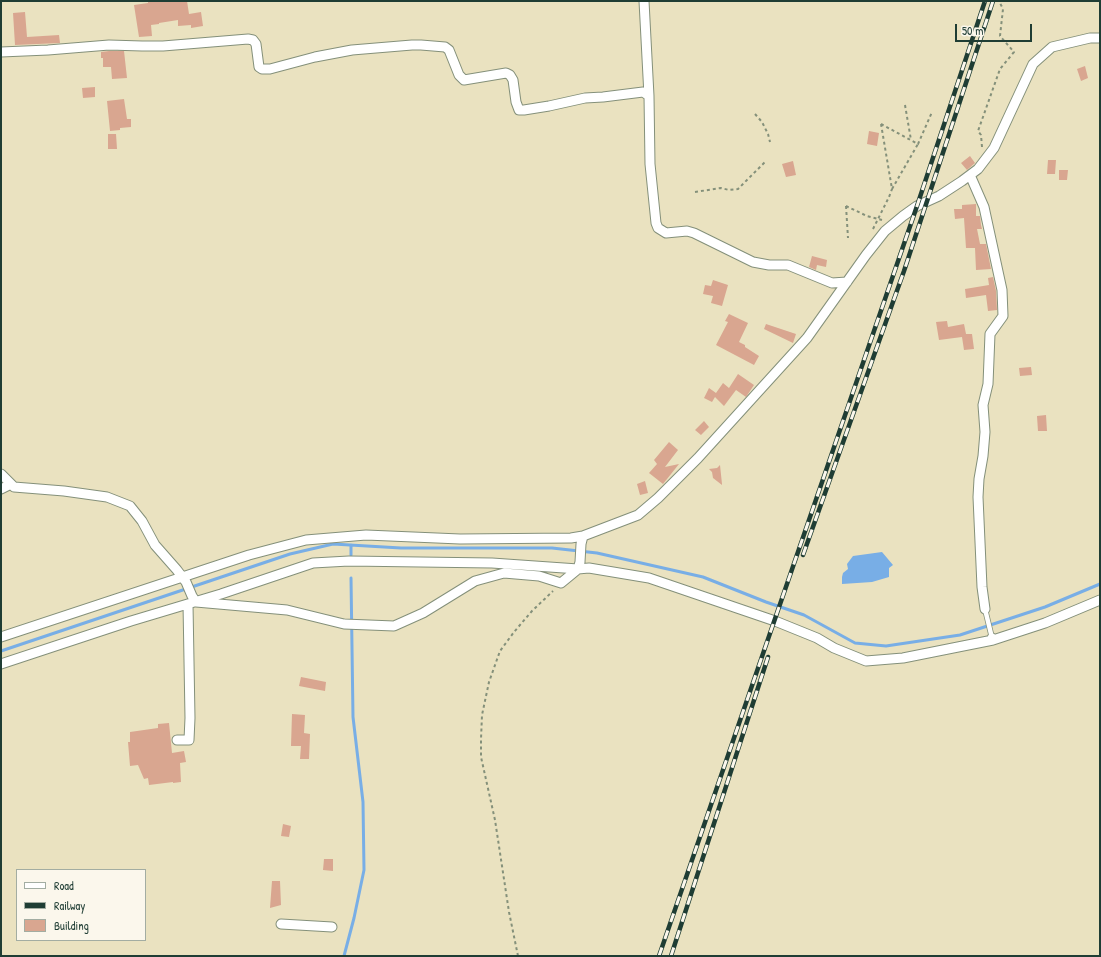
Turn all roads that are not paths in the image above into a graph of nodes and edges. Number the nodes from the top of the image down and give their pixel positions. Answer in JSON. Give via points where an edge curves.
{"nodes":[{"id":1,"x":644,"y":1,"type":"edge"},
{"id":2,"x":1100,"y":38,"type":"edge"},
{"id":3,"x":1,"y":52,"type":"edge"},
{"id":4,"x":649,"y":96,"type":"junction"},
{"id":5,"x":970,"y":175,"type":"junction"},
{"id":6,"x":847,"y":282,"type":"junction"},
{"id":7,"x":1,"y":474,"type":"edge"},
{"id":8,"x":11,"y":484,"type":"junction"},
{"id":9,"x":1,"y":490,"type":"edge"},
{"id":10,"x":582,"y":540,"type":"junction"},
{"id":11,"x":579,"y":565,"type":"junction"},
{"id":12,"x":185,"y":580,"type":"junction"},
{"id":13,"x":1100,"y":600,"type":"edge"},
{"id":14,"x":192,"y":601,"type":"junction"},
{"id":15,"x":985,"y":609,"type":"joint"},
{"id":16,"x":1,"y":638,"type":"edge"},
{"id":17,"x":992,"y":639,"type":"junction"},
{"id":18,"x":1,"y":664,"type":"edge"},
{"id":19,"x":177,"y":740,"type":"dead end"},
{"id":20,"x":281,"y":924,"type":"dead end"},
{"id":21,"x":332,"y":927,"type":"dead end"}],
"edges":[{"from":1,"to":4,"type":"street"},
{"from":2,"to":5,"type":"street","via":[[1052,47],[1033,64],[994,148]]},
{"from":3,"to":4,"type":"street","via":[[109,45],[163,46],[248,39],[256,44],[259,67],[270,69],[352,50],[421,45],[445,47],[449,50],[459,75],[464,80],[506,73],[510,75],[519,110],[585,98],[643,92]]},
{"from":4,"to":6,"type":"street","via":[[650,164],[658,228],[666,233],[694,233],[753,262],[788,265],[832,283]]},
{"from":5,"to":6,"type":"street","via":[[903,216],[885,232]]},
{"from":5,"to":15,"type":"street","via":[[984,207],[1002,290],[1003,316],[990,334],[988,384],[983,405],[983,456],[978,497]]},
{"from":6,"to":10,"type":"street","via":[[807,338],[698,458],[658,498],[638,515]]},
{"from":7,"to":8,"type":"street"},
{"from":8,"to":9,"type":"street"},
{"from":8,"to":12,"type":"street","via":[[14,487],[107,497],[130,506],[155,544]]},
{"from":10,"to":11,"type":"street"},
{"from":10,"to":12,"type":"street","via":[[366,535],[306,540],[249,555]]},
{"from":11,"to":14,"type":"street","via":[[350,561],[313,563]]},
{"from":11,"to":14,"type":"street","via":[[561,583],[539,576],[504,573],[475,581],[423,613],[394,626],[344,624],[287,610]]},
{"from":11,"to":17,"type":"street","via":[[650,578],[775,621],[866,661],[903,658]]},
{"from":12,"to":14,"type":"street"},
{"from":12,"to":16,"type":"street"},
{"from":13,"to":17,"type":"street","via":[[1045,623]]},
{"from":14,"to":18,"type":"street"},
{"from":14,"to":19,"type":"street","via":[[189,740]]},
{"from":15,"to":17,"type":"lane"},
{"from":20,"to":21,"type":"street"}]}
